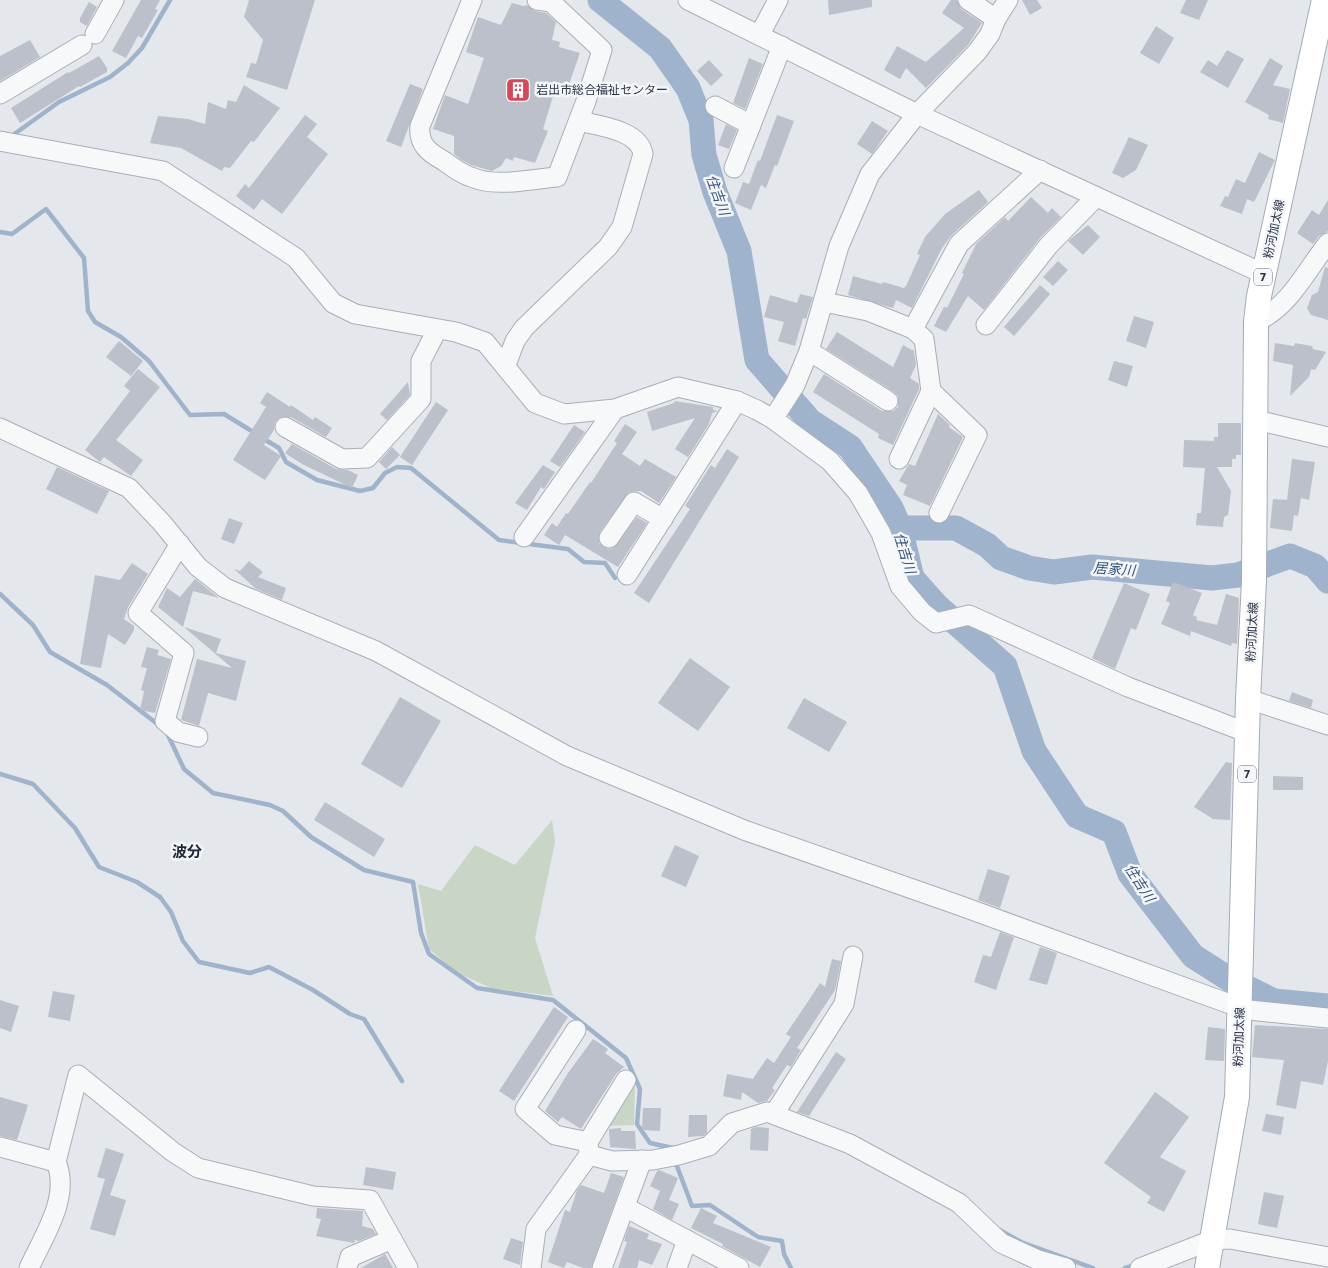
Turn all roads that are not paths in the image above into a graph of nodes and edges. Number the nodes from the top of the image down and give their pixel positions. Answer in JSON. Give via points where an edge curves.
{"nodes":[{"id":1,"x":114,"y":0,"type":"edge"},
{"id":2,"x":472,"y":0,"type":"edge"},
{"id":3,"x":537,"y":0,"type":"edge"},
{"id":4,"x":688,"y":0,"type":"edge"},
{"id":5,"x":778,"y":0,"type":"edge"},
{"id":6,"x":968,"y":0,"type":"edge"},
{"id":7,"x":1008,"y":0,"type":"edge"},
{"id":8,"x":1324,"y":0,"type":"edge"},
{"id":9,"x":996,"y":19,"type":"junction"},
{"id":10,"x":760,"y":34,"type":"junction"},
{"id":11,"x":782,"y":46,"type":"junction"},
{"id":12,"x":0,"y":94,"type":"edge"},
{"id":13,"x":715,"y":106,"type":"dead end"},
{"id":14,"x":917,"y":114,"type":"junction"},
{"id":15,"x":579,"y":121,"type":"junction"},
{"id":16,"x":751,"y":125,"type":"junction"},
{"id":17,"x":0,"y":141,"type":"edge"},
{"id":18,"x":734,"y":168,"type":"dead end"},
{"id":19,"x":1040,"y":170,"type":"junction"},
{"id":20,"x":1096,"y":196,"type":"junction"},
{"id":21,"x":1328,"y":243,"type":"edge"},
{"id":22,"x":1264,"y":274,"type":"junction"},
{"id":23,"x":824,"y":302,"type":"junction"},
{"id":24,"x":1256,"y":322,"type":"junction"},
{"id":25,"x":986,"y":325,"type":"dead end"},
{"id":26,"x":914,"y":328,"type":"junction"},
{"id":27,"x":437,"y":330,"type":"junction"},
{"id":28,"x":809,"y":351,"type":"junction"},
{"id":29,"x":506,"y":365,"type":"junction"},
{"id":30,"x":931,"y":391,"type":"junction"},
{"id":31,"x":737,"y":401,"type":"junction"},
{"id":32,"x":888,"y":401,"type":"dead end"},
{"id":33,"x":615,"y":409,"type":"junction"},
{"id":34,"x":777,"y":412,"type":"junction"},
{"id":35,"x":1256,"y":420,"type":"junction"},
{"id":36,"x":285,"y":427,"type":"dead end"},
{"id":37,"x":0,"y":428,"type":"edge"},
{"id":38,"x":1328,"y":437,"type":"edge"},
{"id":39,"x":899,"y":459,"type":"dead end"},
{"id":40,"x":939,"y":513,"type":"dead end"},
{"id":41,"x":663,"y":519,"type":"junction"},
{"id":42,"x":524,"y":537,"type":"dead end"},
{"id":43,"x":609,"y":538,"type":"dead end"},
{"id":44,"x":180,"y":544,"type":"junction"},
{"id":45,"x":627,"y":575,"type":"dead end"},
{"id":46,"x":1248,"y":699,"type":"junction"},
{"id":47,"x":1328,"y":725,"type":"edge"},
{"id":48,"x":1248,"y":733,"type":"junction"},
{"id":49,"x":198,"y":737,"type":"dead end"},
{"id":50,"x":854,"y":956,"type":"dead end"},
{"id":51,"x":1240,"y":1003,"type":"junction"},
{"id":52,"x":1328,"y":1018,"type":"edge"},
{"id":53,"x":576,"y":1030,"type":"dead end"},
{"id":54,"x":626,"y":1080,"type":"dead end"},
{"id":55,"x":774,"y":1114,"type":"junction"},
{"id":56,"x":0,"y":1147,"type":"edge"},
{"id":57,"x":588,"y":1149,"type":"junction"},
{"id":58,"x":642,"y":1160,"type":"junction"},
{"id":59,"x":56,"y":1162,"type":"junction"},
{"id":60,"x":624,"y":1207,"type":"junction"},
{"id":61,"x":392,"y":1239,"type":"junction"},
{"id":62,"x":687,"y":1240,"type":"junction"},
{"id":63,"x":1212,"y":1240,"type":"junction"},
{"id":64,"x":1328,"y":1257,"type":"edge"},
{"id":65,"x":29,"y":1268,"type":"edge"},
{"id":66,"x":347,"y":1268,"type":"edge"},
{"id":67,"x":408,"y":1268,"type":"edge"},
{"id":68,"x":531,"y":1268,"type":"edge"},
{"id":69,"x":602,"y":1268,"type":"edge"},
{"id":70,"x":677,"y":1268,"type":"edge"},
{"id":71,"x":739,"y":1268,"type":"edge"},
{"id":72,"x":1066,"y":1268,"type":"edge"},
{"id":73,"x":1140,"y":1268,"type":"edge"},
{"id":74,"x":1207,"y":1268,"type":"edge"}],
"edges":[{"from":1,"to":12,"type":"street","via":[[88,40]]},
{"from":2,"to":15,"type":"street","via":[[420,126],[422,146],[472,178],[499,182],[557,177]]},
{"from":3,"to":15,"type":"street","via":[[551,2],[602,50]]},
{"from":4,"to":10,"type":"street"},
{"from":5,"to":10,"type":"street"},
{"from":6,"to":9,"type":"street"},
{"from":7,"to":9,"type":"street"},
{"from":8,"to":22,"type":"main road","name":"粉河加太線","number":"7"},
{"from":9,"to":14,"type":"street","via":[[977,52]]},
{"from":10,"to":11,"type":"street"},
{"from":11,"to":14,"type":"street"},
{"from":11,"to":16,"type":"street"},
{"from":13,"to":16,"type":"street"},
{"from":14,"to":19,"type":"street"},
{"from":14,"to":23,"type":"street","via":[[870,174],[839,246]]},
{"from":15,"to":29,"type":"street","via":[[630,135],[642,146],[643,154],[622,227],[608,247],[524,328]]},
{"from":16,"to":18,"type":"street"},
{"from":17,"to":27,"type":"street","via":[[163,171],[296,258],[333,304],[355,314]]},
{"from":19,"to":20,"type":"street"},
{"from":19,"to":26,"type":"street","via":[[959,244]]},
{"from":20,"to":22,"type":"street"},
{"from":20,"to":25,"type":"street","via":[[1049,245]]},
{"from":21,"to":24,"type":"street","via":[[1298,287],[1269,316]]},
{"from":22,"to":24,"type":"main road","name":"粉河加太線","number":"7"},
{"from":23,"to":26,"type":"street","via":[[868,312]]},
{"from":23,"to":28,"type":"street"},
{"from":24,"to":35,"type":"main road","name":"粉河加太線","number":"7"},
{"from":26,"to":30,"type":"street","via":[[924,339]]},
{"from":27,"to":29,"type":"street","via":[[456,332],[485,342]]},
{"from":27,"to":36,"type":"street","via":[[421,361],[421,399],[367,458],[342,459]]},
{"from":28,"to":32,"type":"street"},
{"from":28,"to":34,"type":"street","via":[[795,385]]},
{"from":29,"to":33,"type":"street","via":[[535,403],[564,414]]},
{"from":30,"to":39,"type":"street"},
{"from":30,"to":40,"type":"street","via":[[977,435]]},
{"from":31,"to":33,"type":"street","via":[[678,387]]},
{"from":31,"to":34,"type":"street"},
{"from":31,"to":41,"type":"street"},
{"from":33,"to":42,"type":"street"},
{"from":34,"to":48,"type":"street","via":[[830,461],[858,494],[881,533],[900,586],[936,623],[969,615],[1128,687]]},
{"from":35,"to":38,"type":"street"},
{"from":35,"to":46,"type":"main road","name":"粉河加太線","number":"7","via":[[1255,570]]},
{"from":37,"to":44,"type":"street","via":[[129,488]]},
{"from":41,"to":43,"type":"street","via":[[634,502]]},
{"from":41,"to":45,"type":"street"},
{"from":44,"to":49,"type":"street","via":[[138,613],[184,653],[166,721],[178,732]]},
{"from":44,"to":51,"type":"street","via":[[198,567],[225,588],[376,651],[567,756],[744,830]]},
{"from":46,"to":47,"type":"street"},
{"from":46,"to":48,"type":"main road","name":"粉河加太線","number":"7"},
{"from":48,"to":51,"type":"main road","name":"粉河加太線","number":"7"},
{"from":50,"to":55,"type":"street","via":[[844,1004]]},
{"from":51,"to":52,"type":"street"},
{"from":51,"to":63,"type":"main road","name":"粉河加太線","number":"7","via":[[1237,1097]]},
{"from":53,"to":57,"type":"street","via":[[526,1109],[555,1134]]},
{"from":54,"to":57,"type":"street"},
{"from":55,"to":58,"type":"street","via":[[767,1112],[732,1123],[709,1146],[680,1155]]},
{"from":55,"to":72,"type":"street","via":[[850,1144],[959,1203],[1001,1243],[1038,1260]]},
{"from":56,"to":59,"type":"street"},
{"from":57,"to":58,"type":"street","via":[[612,1161]]},
{"from":57,"to":68,"type":"street","via":[[536,1229]]},
{"from":58,"to":60,"type":"street"},
{"from":59,"to":61,"type":"street","via":[[78,1075],[173,1152],[198,1168],[313,1196],[370,1200]]},
{"from":59,"to":65,"type":"street","via":[[61,1173],[56,1209]]},
{"from":60,"to":62,"type":"street"},
{"from":60,"to":69,"type":"street"},
{"from":61,"to":66,"type":"street","via":[[350,1257]]},
{"from":61,"to":67,"type":"street"},
{"from":62,"to":70,"type":"street"},
{"from":62,"to":71,"type":"street"},
{"from":63,"to":64,"type":"street","via":[[1230,1239]]},
{"from":63,"to":73,"type":"street"},
{"from":63,"to":74,"type":"main road","name":"粉河加太線","number":"7"}]}
